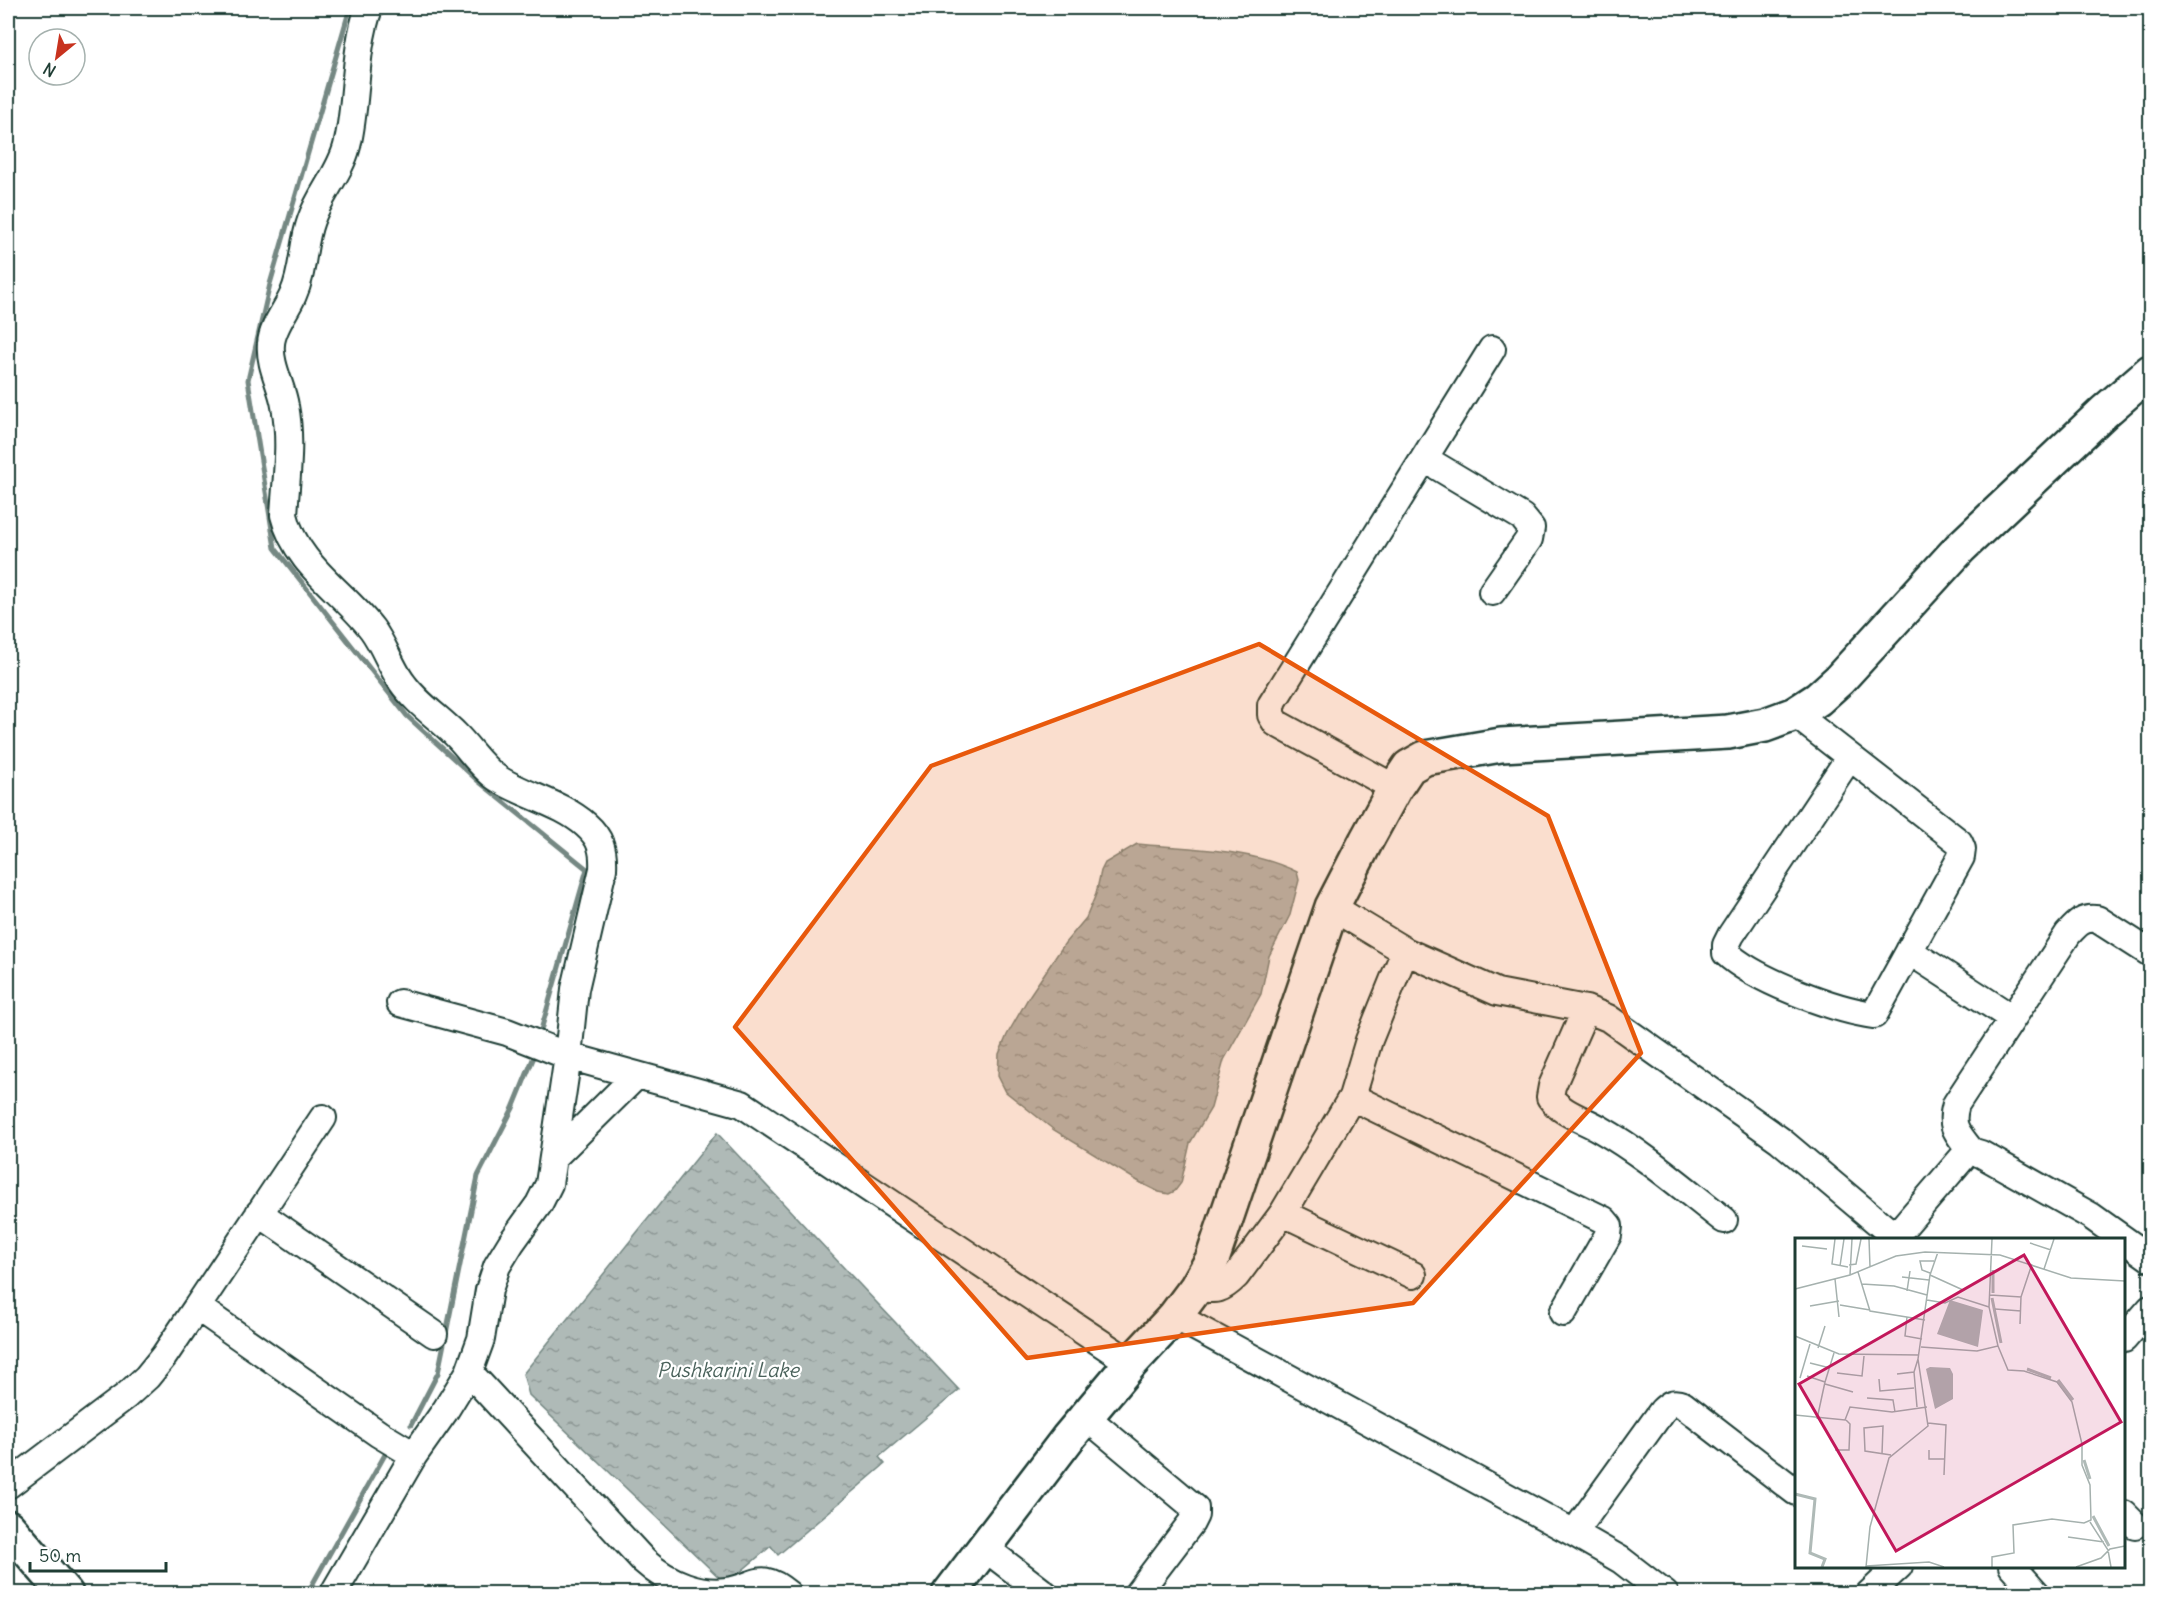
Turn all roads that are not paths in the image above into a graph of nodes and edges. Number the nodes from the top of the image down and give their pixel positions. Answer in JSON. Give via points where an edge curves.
{"nodes":[{"id":1,"x":369,"y":8,"type":"edge"},
{"id":2,"x":1492,"y":350,"type":"dead end"},
{"id":3,"x":2151,"y":372,"type":"edge"},
{"id":4,"x":1425,"y":459,"type":"junction"},
{"id":5,"x":1492,"y":592,"type":"dead end"},
{"id":6,"x":1795,"y":714,"type":"junction"},
{"id":7,"x":1849,"y":758,"type":"junction"},
{"id":8,"x":1395,"y":788,"type":"junction"},
{"id":9,"x":1332,"y":907,"type":"junction"},
{"id":10,"x":1405,"y":951,"type":"junction"},
{"id":11,"x":1909,"y":951,"type":"junction"},
{"id":12,"x":2151,"y":952,"type":"edge"},
{"id":13,"x":400,"y":1003,"type":"dead end"},
{"id":14,"x":1586,"y":1009,"type":"junction"},
{"id":15,"x":2012,"y":1018,"type":"junction"},
{"id":16,"x":568,"y":1056,"type":"junction"},
{"id":17,"x":637,"y":1075,"type":"junction"},
{"id":18,"x":1352,"y":1098,"type":"junction"},
{"id":19,"x":323,"y":1118,"type":"dead end"},
{"id":20,"x":1971,"y":1151,"type":"junction"},
{"id":21,"x":554,"y":1157,"type":"junction"},
{"id":22,"x":259,"y":1213,"type":"junction"},
{"id":23,"x":1283,"y":1213,"type":"junction"},
{"id":24,"x":1725,"y":1220,"type":"dead end"},
{"id":25,"x":2122,"y":1238,"type":"edge"},
{"id":26,"x":2125,"y":1240,"type":"edge"},
{"id":27,"x":2151,"y":1258,"type":"edge"},
{"id":28,"x":1413,"y":1275,"type":"dead end"},
{"id":29,"x":1197,"y":1288,"type":"junction"},
{"id":30,"x":197,"y":1307,"type":"junction"},
{"id":31,"x":2151,"y":1309,"type":"edge"},
{"id":32,"x":1563,"y":1313,"type":"dead end"},
{"id":33,"x":1175,"y":1316,"type":"junction"},
{"id":34,"x":434,"y":1334,"type":"dead end"},
{"id":35,"x":2125,"y":1338,"type":"edge"},
{"id":36,"x":1131,"y":1363,"type":"junction"},
{"id":37,"x":469,"y":1372,"type":"junction"},
{"id":38,"x":1086,"y":1416,"type":"junction"},
{"id":39,"x":414,"y":1455,"type":"junction"},
{"id":40,"x":8,"y":1485,"type":"edge"},
{"id":41,"x":1795,"y":1490,"type":"edge"},
{"id":42,"x":8,"y":1527,"type":"edge"},
{"id":43,"x":1574,"y":1533,"type":"junction"},
{"id":44,"x":986,"y":1548,"type":"junction"},
{"id":45,"x":1897,"y":1568,"type":"edge"},
{"id":46,"x":2014,"y":1568,"type":"edge"},
{"id":47,"x":66,"y":1593,"type":"edge"},
{"id":48,"x":333,"y":1593,"type":"edge"},
{"id":49,"x":788,"y":1593,"type":"edge"},
{"id":50,"x":949,"y":1593,"type":"edge"},
{"id":51,"x":1045,"y":1593,"type":"edge"},
{"id":52,"x":1137,"y":1593,"type":"edge"},
{"id":53,"x":1665,"y":1593,"type":"edge"},
{"id":54,"x":1870,"y":1593,"type":"edge"},
{"id":55,"x":2037,"y":1593,"type":"edge"}],
"edges":[{"from":1,"to":16,"type":"street","via":[[360,37],[347,146],[311,219],[294,294],[270,344],[288,426],[284,515],[287,530],[307,561],[372,630],[416,699],[497,778],[562,810],[597,836],[604,852],[603,869],[575,989]]},
{"from":2,"to":4,"type":"street"},
{"from":3,"to":6,"type":"main road","via":[[1960,548],[1839,680]]},
{"from":4,"to":5,"type":"street","via":[[1522,518],[1531,528],[1529,539]]},
{"from":4,"to":8,"type":"street","via":[[1271,705],[1276,723]]},
{"from":6,"to":7,"type":"street"},
{"from":6,"to":8,"type":"main road","via":[[1728,732],[1501,745],[1447,753],[1425,758],[1410,767]]},
{"from":7,"to":11,"type":"street","via":[[1959,842],[1962,849]]},
{"from":7,"to":11,"type":"street","via":[[1731,935],[1726,953],[1768,980],[1855,1013],[1874,1016]]},
{"from":8,"to":9,"type":"main road"},
{"from":9,"to":10,"type":"street"},
{"from":9,"to":29,"type":"main road","via":[[1212,1260]]},
{"from":10,"to":14,"type":"street","via":[[1497,992]]},
{"from":10,"to":18,"type":"street","via":[[1369,1040]]},
{"from":11,"to":15,"type":"street"},
{"from":12,"to":15,"type":"street","via":[[2097,919],[2077,923]]},
{"from":13,"to":16,"type":"street","via":[[507,1032]]},
{"from":14,"to":20,"type":"street","via":[[1608,1018],[1780,1140],[1887,1230],[1896,1231],[1904,1226]]},
{"from":14,"to":24,"type":"street","via":[[1550,1097],[1565,1112],[1642,1157]]},
{"from":15,"to":20,"type":"street","via":[[1956,1104],[1954,1129]]},
{"from":16,"to":17,"type":"street"},
{"from":16,"to":21,"type":"street"},
{"from":17,"to":21,"type":"street"},
{"from":17,"to":36,"type":"street","via":[[742,1104]]},
{"from":18,"to":23,"type":"street"},
{"from":18,"to":32,"type":"street","via":[[1604,1220],[1609,1226],[1608,1234]]},
{"from":19,"to":22,"type":"street"},
{"from":20,"to":25,"type":"street","via":[[2091,1216]]},
{"from":21,"to":37,"type":"street","via":[[549,1184],[539,1204],[497,1266],[481,1339]]},
{"from":22,"to":30,"type":"street"},
{"from":22,"to":34,"type":"street"},
{"from":23,"to":28,"type":"street"},
{"from":23,"to":29,"type":"street","via":[[1227,1286],[1217,1290]]},
{"from":26,"to":27,"type":"street"},
{"from":29,"to":33,"type":"main road"},
{"from":30,"to":39,"type":"street"},
{"from":30,"to":40,"type":"street","via":[[147,1377]]},
{"from":31,"to":35,"type":"street"},
{"from":33,"to":36,"type":"main road"},
{"from":33,"to":43,"type":"street"},
{"from":36,"to":38,"type":"main road"},
{"from":37,"to":39,"type":"street"},
{"from":37,"to":49,"type":"street","via":[[656,1572],[688,1587],[711,1592],[733,1590],[755,1581],[768,1582]]},
{"from":38,"to":44,"type":"main road"},
{"from":38,"to":52,"type":"street","via":[[1195,1508],[1191,1523]]},
{"from":39,"to":48,"type":"street"},
{"from":41,"to":43,"type":"street","via":[[1676,1402],[1662,1411]]},
{"from":42,"to":47,"type":"main road"},
{"from":43,"to":53,"type":"street","via":[[1621,1560]]},
{"from":44,"to":50,"type":"main road"},
{"from":44,"to":51,"type":"street"},
{"from":45,"to":54,"type":"street"},
{"from":46,"to":55,"type":"street"}]}
